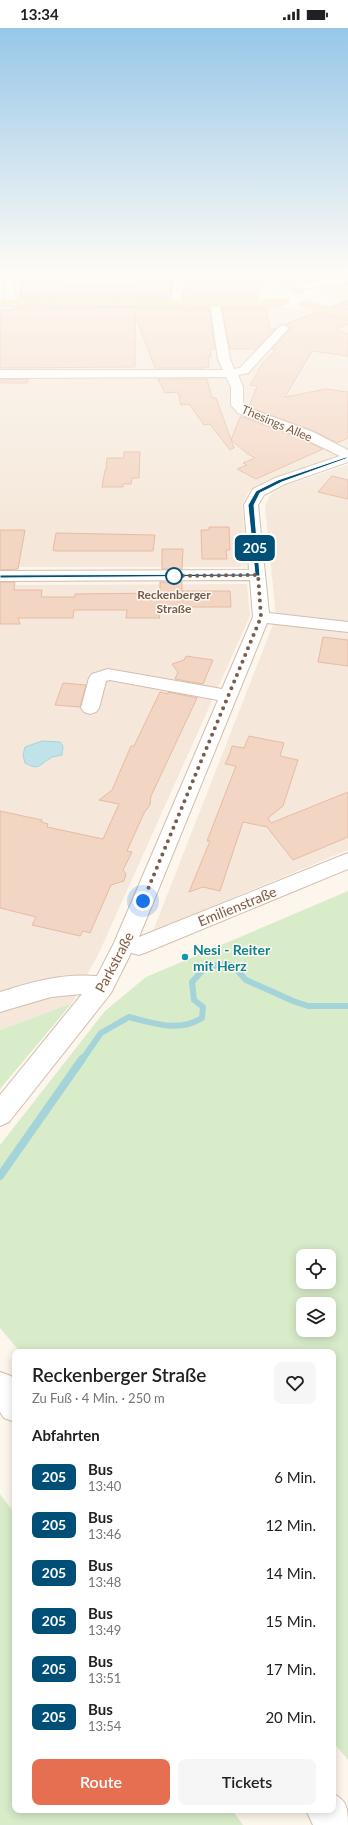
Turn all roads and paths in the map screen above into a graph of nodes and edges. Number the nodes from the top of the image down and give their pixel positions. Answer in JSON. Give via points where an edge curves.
{"nodes":[{"id":1,"x":224,"y":355,"type":"edge"},
{"id":2,"x":259,"y":355,"type":"edge"},
{"id":3,"x":231,"y":373,"type":"junction"},
{"id":4,"x":0,"y":374,"type":"edge"},
{"id":5,"x":348,"y":456,"type":"edge"},
{"id":6,"x":258,"y":575,"type":"junction"},
{"id":7,"x":0,"y":576,"type":"edge"},
{"id":8,"x":261,"y":617,"type":"junction"},
{"id":9,"x":348,"y":627,"type":"edge"},
{"id":10,"x":228,"y":696,"type":"junction"},
{"id":11,"x":90,"y":708,"type":"dead end"},
{"id":12,"x":348,"y":861,"type":"edge"},
{"id":13,"x":125,"y":943,"type":"junction"},
{"id":14,"x":103,"y":986,"type":"junction"},
{"id":15,"x":0,"y":1002,"type":"edge"},
{"id":16,"x":0,"y":1114,"type":"edge"},
{"id":17,"x":0,"y":1387,"type":"edge"},
{"id":18,"x":12,"y":1403,"type":"edge"},
{"id":19,"x":327,"y":1813,"type":"edge"},
{"id":20,"x":337,"y":1825,"type":"edge"}],
"edges":[{"from":1,"to":3,"type":"street","name":"Thesings Allee"},
{"from":2,"to":3,"type":"street","via":[[244,371]]},
{"from":3,"to":4,"type":"street"},
{"from":3,"to":5,"type":"street","name":"Thesings Allee","via":[[237,387],[235,401],[242,410],[308,435]]},
{"from":5,"to":6,"type":"street","name":"Parkstraße","via":[[280,481],[258,492],[251,505]]},
{"from":6,"to":7,"type":"street"},
{"from":6,"to":8,"type":"street","name":"Parkstraße"},
{"from":8,"to":9,"type":"street"},
{"from":8,"to":10,"type":"street","name":"Parkstraße"},
{"from":10,"to":11,"type":"street","via":[[108,674],[98,678]]},
{"from":10,"to":13,"type":"street","name":"Parkstraße"},
{"from":12,"to":13,"type":"street","name":"Emilienstraße","via":[[139,946]]},
{"from":13,"to":14,"type":"street","name":"Parkstraße"},
{"from":14,"to":15,"type":"street","via":[[62,985]]},
{"from":14,"to":16,"type":"street","name":"Parkstraße"},
{"from":17,"to":18,"type":"street"},
{"from":19,"to":20,"type":"street"}]}
